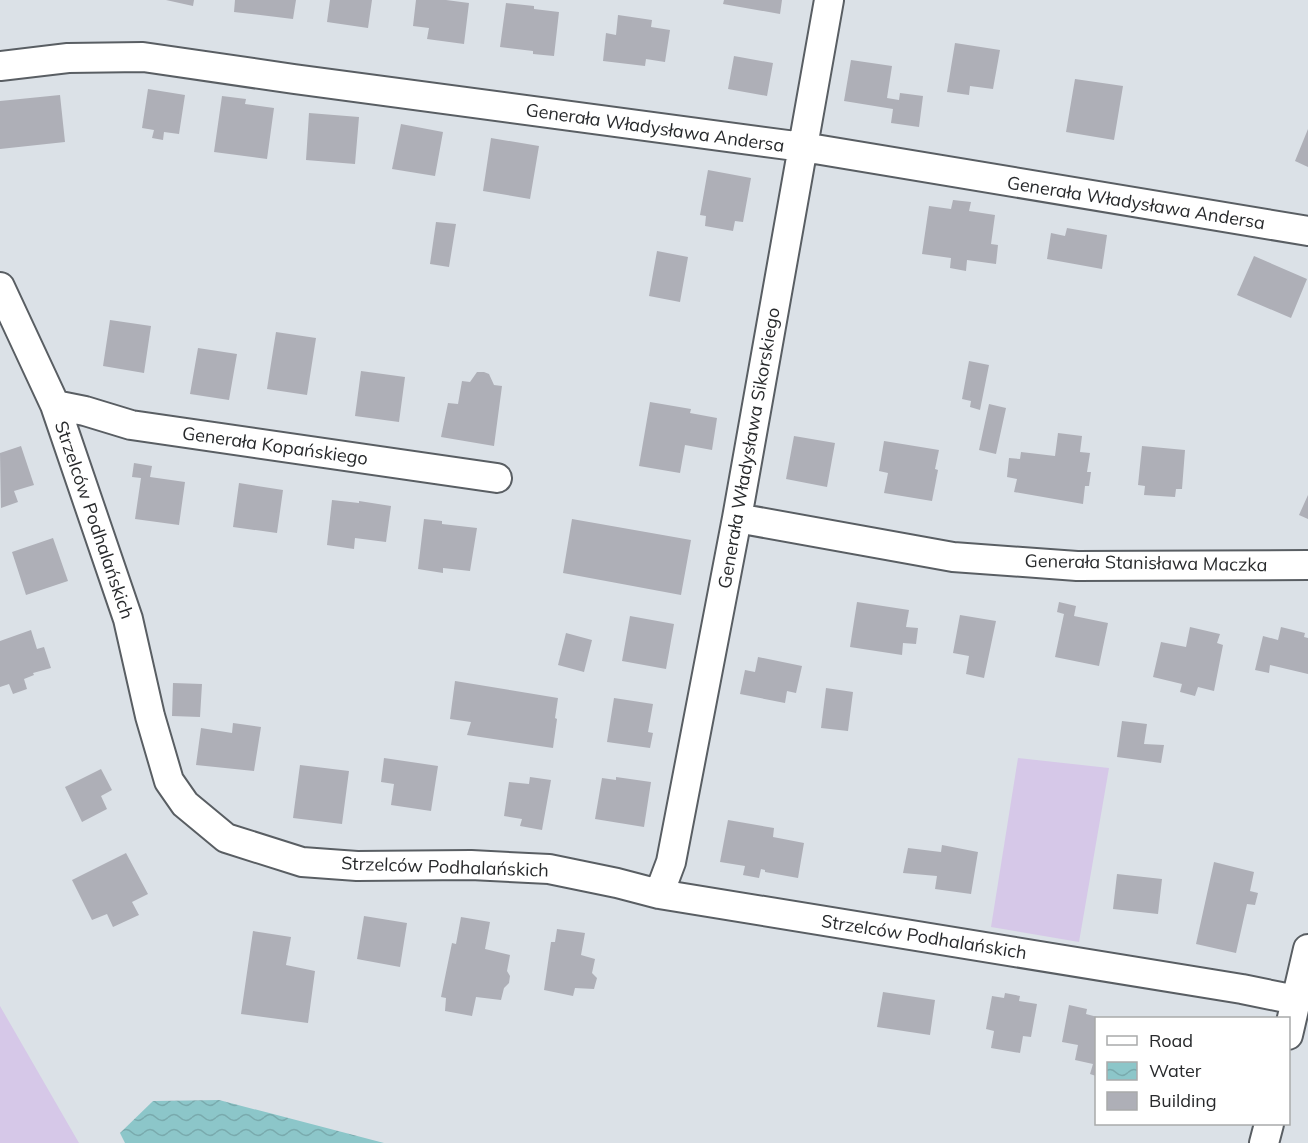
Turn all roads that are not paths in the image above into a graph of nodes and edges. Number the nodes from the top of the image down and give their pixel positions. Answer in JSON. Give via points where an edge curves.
{"nodes":[{"id":1,"x":829,"y":0,"type":"edge"},
{"id":2,"x":0,"y":66,"type":"edge"},
{"id":3,"x":803,"y":147,"type":"junction"},
{"id":4,"x":1308,"y":231,"type":"edge"},
{"id":5,"x":0,"y":287,"type":"edge"},
{"id":6,"x":55,"y":405,"type":"junction"},
{"id":7,"x":497,"y":478,"type":"dead end"},
{"id":8,"x":737,"y":518,"type":"junction"},
{"id":9,"x":1308,"y":565,"type":"edge"},
{"id":10,"x":659,"y":894,"type":"junction"},
{"id":11,"x":1308,"y":949,"type":"edge"},
{"id":12,"x":1296,"y":1000,"type":"junction"},
{"id":13,"x":1290,"y":1026,"type":"edge"},
{"id":14,"x":1269,"y":1125,"type":"edge"},
{"id":15,"x":1264,"y":1143,"type":"edge"}],
"edges":[{"from":1,"to":3,"type":"street","name":"Generała Władysława Sikorskiego"},
{"from":2,"to":3,"type":"street","name":"Generała Władysława Andersa","via":[[68,58],[143,57]]},
{"from":3,"to":4,"type":"street","name":"Generała Władysława Andersa"},
{"from":3,"to":8,"type":"street","name":"Generała Władysława Sikorskiego"},
{"from":5,"to":6,"type":"street","name":"Strzelców Podhalańskich"},
{"from":6,"to":7,"type":"street","name":"Generała Kopańskiego","via":[[131,425]]},
{"from":6,"to":10,"type":"street","name":"Strzelców Podhalańskich","via":[[128,619],[169,781],[184,804],[207,824],[226,838],[302,862],[549,869]]},
{"from":8,"to":9,"type":"street","name":"Generała Stanisława Maczka","via":[[953,557],[1077,566]]},
{"from":8,"to":10,"type":"street","name":"Generała Władysława Sikorskiego","via":[[671,862]]},
{"from":10,"to":12,"type":"street","name":"Strzelców Podhalańskich"},
{"from":11,"to":12,"type":"street"},
{"from":12,"to":13,"type":"street"},
{"from":14,"to":15,"type":"street"}]}
